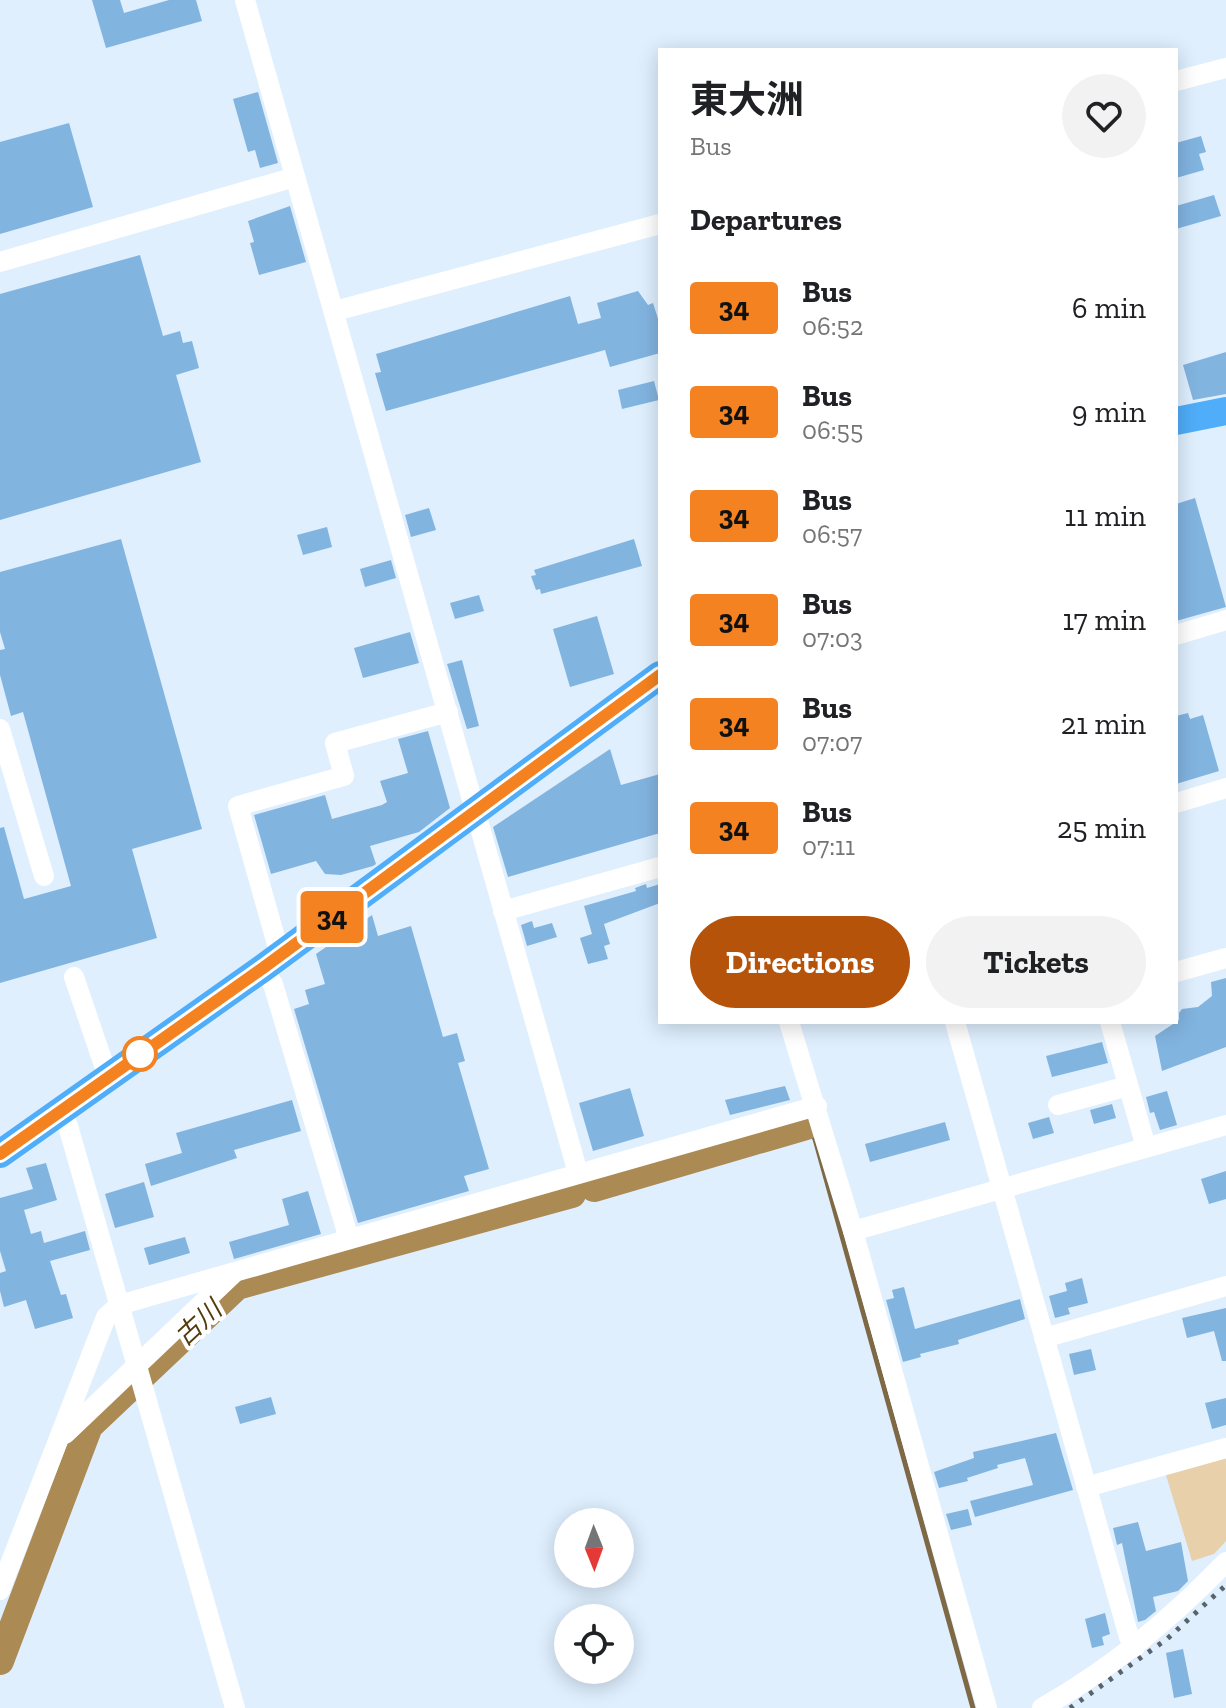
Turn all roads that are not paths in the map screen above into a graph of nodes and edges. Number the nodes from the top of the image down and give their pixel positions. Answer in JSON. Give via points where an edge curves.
{"nodes":[{"id":1,"x":245,"y":0,"type":"edge"},
{"id":2,"x":1226,"y":68,"type":"edge"},
{"id":3,"x":1178,"y":80,"type":"edge"},
{"id":4,"x":295,"y":177,"type":"junction"},
{"id":5,"x":658,"y":225,"type":"edge"},
{"id":6,"x":0,"y":262,"type":"edge"},
{"id":7,"x":335,"y":311,"type":"junction"},
{"id":8,"x":1226,"y":411,"type":"edge"},
{"id":9,"x":1178,"y":421,"type":"edge"},
{"id":10,"x":1226,"y":620,"type":"edge"},
{"id":11,"x":1178,"y":634,"type":"edge"},
{"id":12,"x":658,"y":676,"type":"edge"},
{"id":13,"x":448,"y":712,"type":"junction"},
{"id":14,"x":0,"y":729,"type":"edge"},
{"id":15,"x":1226,"y":788,"type":"edge"},
{"id":16,"x":1178,"y":802,"type":"edge"},
{"id":17,"x":475,"y":811,"type":"junction"},
{"id":18,"x":658,"y":868,"type":"edge"},
{"id":19,"x":44,"y":876,"type":"dead end"},
{"id":20,"x":503,"y":911,"type":"junction"},
{"id":21,"x":1226,"y":958,"type":"edge"},
{"id":22,"x":272,"y":962,"type":"junction"},
{"id":23,"x":1178,"y":971,"type":"edge"},
{"id":24,"x":74,"y":977,"type":"dead end"},
{"id":25,"x":790,"y":1024,"type":"edge"},
{"id":26,"x":956,"y":1024,"type":"edge"},
{"id":27,"x":1111,"y":1024,"type":"edge"},
{"id":28,"x":108,"y":1077,"type":"junction"},
{"id":29,"x":1128,"y":1086,"type":"junction"},
{"id":30,"x":1058,"y":1105,"type":"dead end"},
{"id":31,"x":817,"y":1106,"type":"junction"},
{"id":32,"x":61,"y":1112,"type":"junction"},
{"id":33,"x":1226,"y":1125,"type":"edge"},
{"id":34,"x":1146,"y":1147,"type":"junction"},
{"id":35,"x":0,"y":1154,"type":"edge"},
{"id":36,"x":578,"y":1173,"type":"junction"},
{"id":37,"x":1002,"y":1188,"type":"junction"},
{"id":38,"x":853,"y":1231,"type":"junction"},
{"id":39,"x":349,"y":1239,"type":"junction"},
{"id":40,"x":236,"y":1271,"type":"junction"},
{"id":41,"x":1226,"y":1286,"type":"edge"},
{"id":42,"x":119,"y":1305,"type":"junction"},
{"id":43,"x":1044,"y":1338,"type":"junction"},
{"id":44,"x":137,"y":1367,"type":"junction"},
{"id":45,"x":61,"y":1437,"type":"junction"},
{"id":46,"x":1226,"y":1448,"type":"edge"},
{"id":47,"x":1086,"y":1487,"type":"junction"},
{"id":48,"x":1226,"y":1562,"type":"edge"},
{"id":49,"x":0,"y":1590,"type":"edge"},
{"id":50,"x":1135,"y":1647,"type":"junction"},
{"id":51,"x":235,"y":1708,"type":"edge"},
{"id":52,"x":987,"y":1708,"type":"edge"},
{"id":53,"x":1042,"y":1708,"type":"edge"}],
"edges":[{"from":1,"to":4,"type":"street"},
{"from":2,"to":3,"type":"street"},
{"from":4,"to":6,"type":"street"},
{"from":4,"to":7,"type":"street"},
{"from":5,"to":7,"type":"street"},
{"from":7,"to":13,"type":"street"},
{"from":8,"to":9,"type":"highway"},
{"from":10,"to":11,"type":"street"},
{"from":12,"to":17,"type":"highway"},
{"from":13,"to":17,"type":"street"},
{"from":13,"to":22,"type":"street","via":[[335,743],[344,776],[238,806]]},
{"from":14,"to":19,"type":"street"},
{"from":15,"to":16,"type":"street"},
{"from":17,"to":20,"type":"street"},
{"from":17,"to":22,"type":"highway"},
{"from":18,"to":20,"type":"street"},
{"from":20,"to":36,"type":"street"},
{"from":21,"to":23,"type":"street"},
{"from":22,"to":28,"type":"highway"},
{"from":22,"to":39,"type":"street","via":[[273,984]]},
{"from":24,"to":28,"type":"street"},
{"from":25,"to":31,"type":"street"},
{"from":26,"to":37,"type":"street"},
{"from":27,"to":29,"type":"street"},
{"from":28,"to":32,"type":"highway"},
{"from":29,"to":30,"type":"street"},
{"from":29,"to":34,"type":"street"},
{"from":31,"to":36,"type":"street"},
{"from":31,"to":38,"type":"street"},
{"from":32,"to":35,"type":"highway"},
{"from":32,"to":42,"type":"street"},
{"from":33,"to":34,"type":"street"},
{"from":34,"to":37,"type":"street"},
{"from":36,"to":39,"type":"street"},
{"from":37,"to":38,"type":"street"},
{"from":37,"to":43,"type":"street"},
{"from":38,"to":52,"type":"street"},
{"from":39,"to":40,"type":"street"},
{"from":40,"to":42,"type":"street"},
{"from":40,"to":44,"type":"street"},
{"from":41,"to":43,"type":"street"},
{"from":42,"to":44,"type":"street"},
{"from":42,"to":45,"type":"street","via":[[106,1317]]},
{"from":43,"to":47,"type":"street"},
{"from":44,"to":45,"type":"street"},
{"from":44,"to":51,"type":"street"},
{"from":45,"to":49,"type":"street"},
{"from":46,"to":47,"type":"street"},
{"from":47,"to":50,"type":"street"},
{"from":48,"to":50,"type":"street"},
{"from":50,"to":53,"type":"street"}]}
